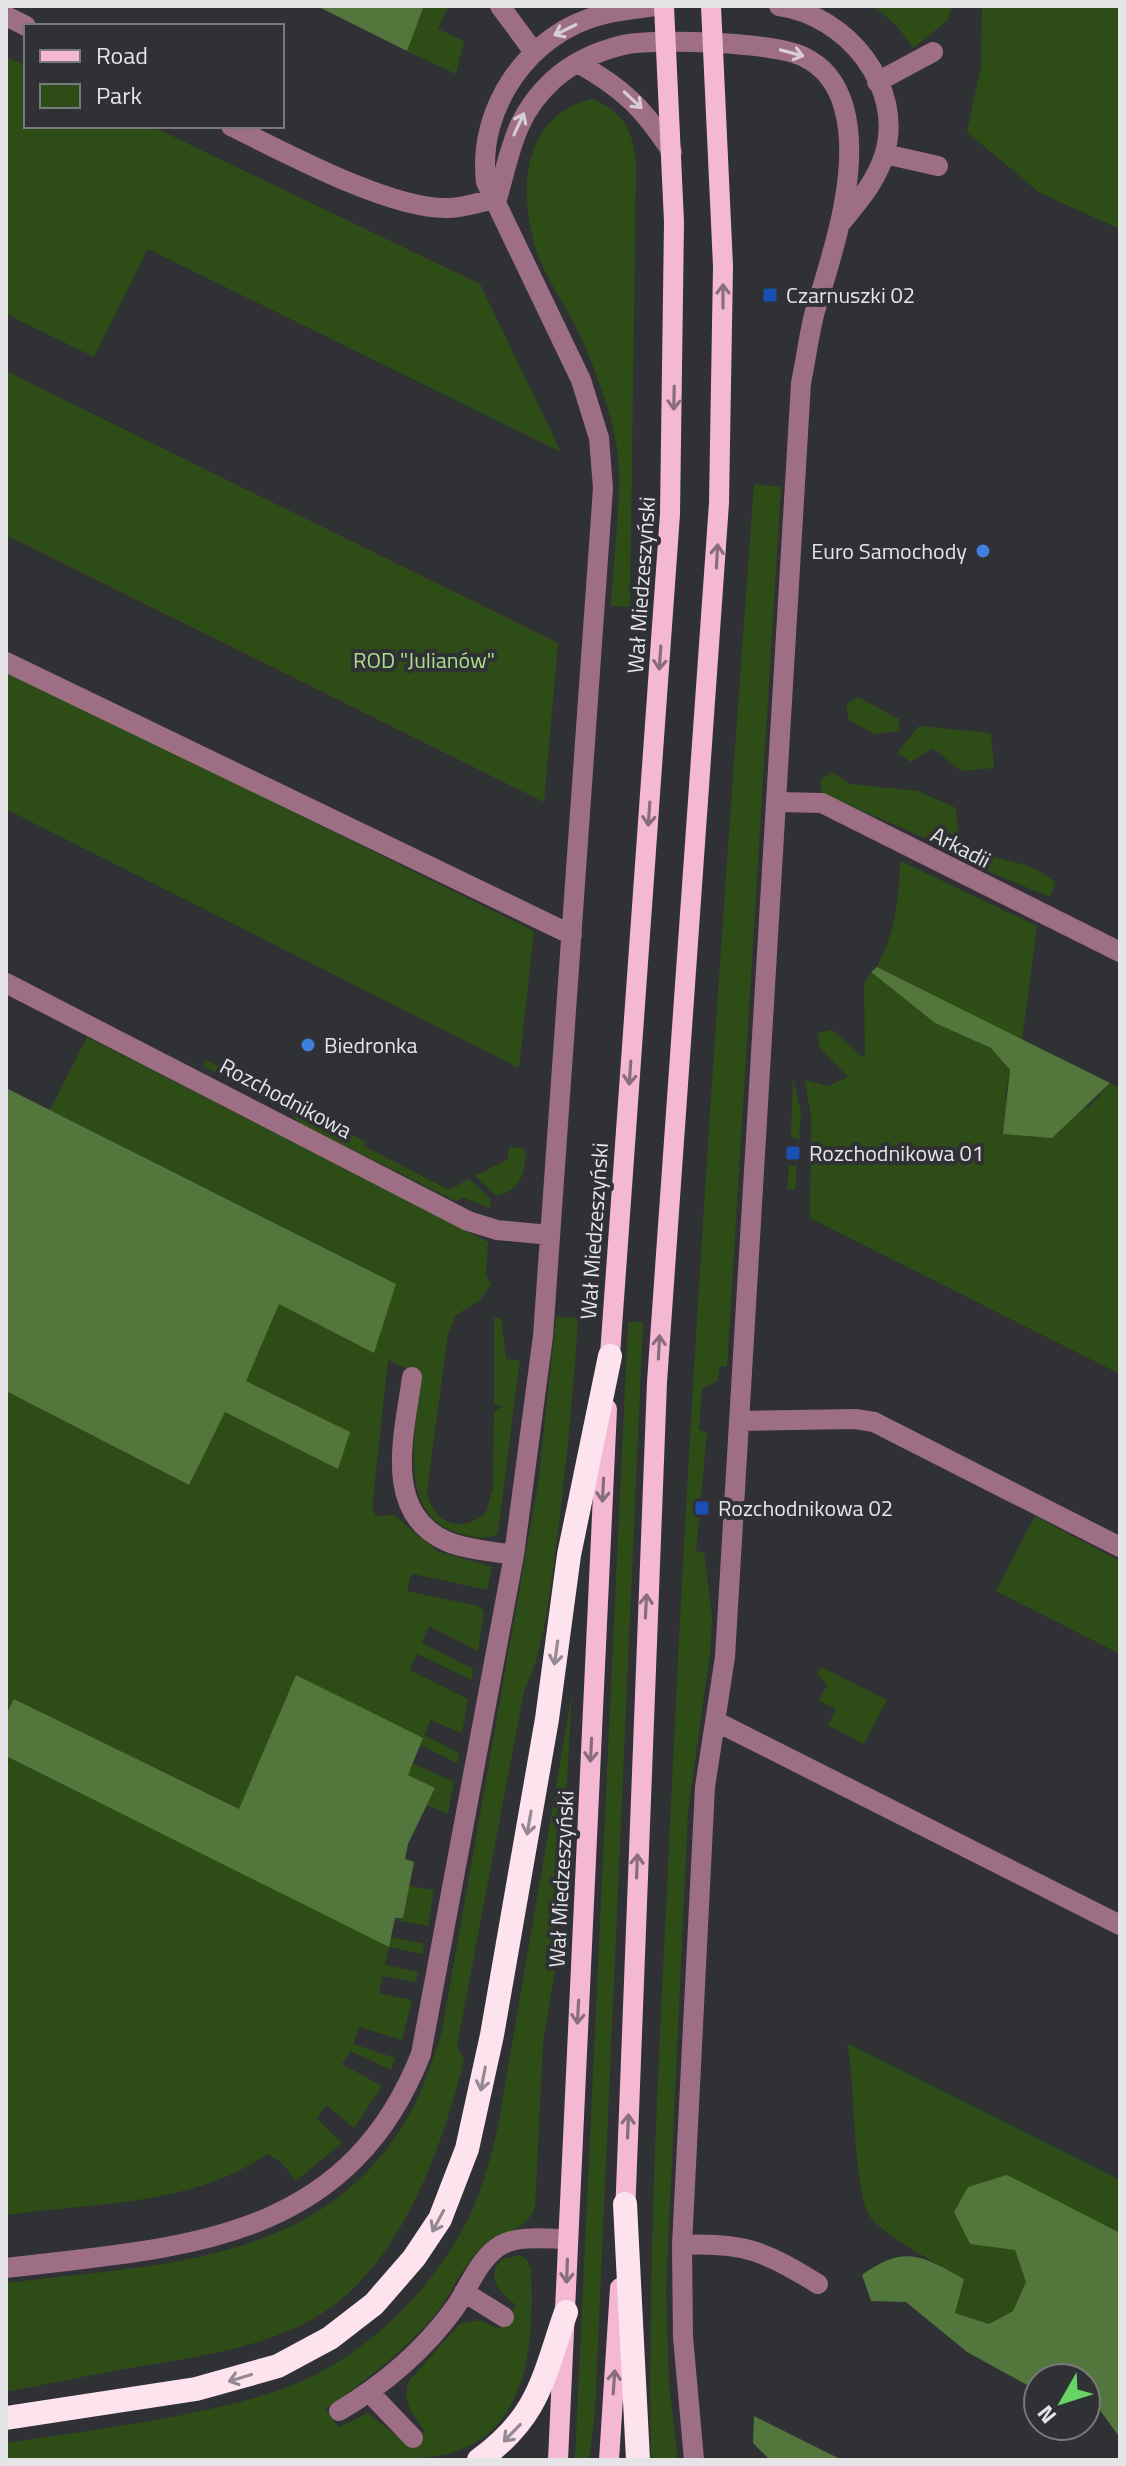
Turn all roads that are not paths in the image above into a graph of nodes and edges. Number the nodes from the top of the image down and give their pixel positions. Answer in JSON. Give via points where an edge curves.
{"nodes":[{"id":1,"x":500,"y":6,"type":"edge"},
{"id":2,"x":656,"y":6,"type":"edge"},
{"id":3,"x":664,"y":6,"type":"edge"},
{"id":4,"x":711,"y":6,"type":"edge"},
{"id":5,"x":779,"y":6,"type":"edge"},
{"id":6,"x":6,"y":16,"type":"edge"},
{"id":7,"x":24,"y":25,"type":"edge"},
{"id":8,"x":666,"y":43,"type":"junction"},
{"id":9,"x":714,"y":44,"type":"junction"},
{"id":10,"x":534,"y":52,"type":"junction"},
{"id":11,"x":933,"y":52,"type":"dead end"},
{"id":12,"x":578,"y":63,"type":"junction"},
{"id":13,"x":877,"y":82,"type":"junction"},
{"id":14,"x":235,"y":128,"type":"edge"},
{"id":15,"x":672,"y":152,"type":"junction"},
{"id":16,"x":885,"y":154,"type":"junction"},
{"id":17,"x":938,"y":166,"type":"dead end"},
{"id":18,"x":497,"y":199,"type":"junction"},
{"id":19,"x":840,"y":224,"type":"junction"},
{"id":20,"x":6,"y":662,"type":"edge"},
{"id":21,"x":777,"y":802,"type":"junction"},
{"id":22,"x":572,"y":935,"type":"junction"},
{"id":23,"x":1120,"y":952,"type":"edge"},
{"id":24,"x":6,"y":983,"type":"edge"},
{"id":25,"x":550,"y":1235,"type":"junction"},
{"id":26,"x":610,"y":1356,"type":"junction"},
{"id":27,"x":412,"y":1377,"type":"dead end"},
{"id":28,"x":740,"y":1421,"type":"junction"},
{"id":29,"x":1120,"y":1547,"type":"edge"},
{"id":30,"x":514,"y":1555,"type":"junction"},
{"id":31,"x":717,"y":1722,"type":"junction"},
{"id":32,"x":1120,"y":1925,"type":"edge"},
{"id":33,"x":625,"y":2204,"type":"junction"},
{"id":34,"x":568,"y":2239,"type":"junction"},
{"id":35,"x":682,"y":2245,"type":"junction"},
{"id":36,"x":6,"y":2268,"type":"edge"},
{"id":37,"x":818,"y":2284,"type":"dead end"},
{"id":38,"x":464,"y":2292,"type":"junction"},
{"id":39,"x":566,"y":2312,"type":"junction"},
{"id":40,"x":504,"y":2317,"type":"dead end"},
{"id":41,"x":370,"y":2393,"type":"junction"},
{"id":42,"x":339,"y":2411,"type":"dead end"},
{"id":43,"x":6,"y":2418,"type":"edge"},
{"id":44,"x":413,"y":2438,"type":"dead end"},
{"id":45,"x":479,"y":2460,"type":"edge"},
{"id":46,"x":558,"y":2460,"type":"edge"},
{"id":47,"x":609,"y":2460,"type":"edge"},
{"id":48,"x":638,"y":2460,"type":"edge"},
{"id":49,"x":694,"y":2460,"type":"edge"}],
"edges":[{"from":1,"to":10,"type":"street"},
{"from":2,"to":10,"type":"street","one_way":true,"via":[[600,15],[552,37]]},
{"from":3,"to":8,"type":"main road","name":"Wał Miedzeszyński"},
{"from":4,"to":9,"type":"main road"},
{"from":5,"to":13,"type":"street","via":[[807,13],[844,34]]},
{"from":6,"to":7,"type":"street"},
{"from":8,"to":9,"type":"street"},
{"from":8,"to":12,"type":"street","via":[[625,44]]},
{"from":8,"to":15,"type":"main road","name":"Wał Miedzeszyński"},
{"from":9,"to":19,"type":"street","one_way":true,"via":[[792,52],[827,74],[847,123]]},
{"from":33,"to":9,"type":"main road","one_way":true,"via":[[658,1367],[719,503],[723,266]]},
{"from":10,"to":18,"type":"street","via":[[510,83],[487,135],[486,182]]},
{"from":11,"to":13,"type":"street"},
{"from":12,"to":15,"type":"street","one_way":true,"via":[[632,98]]},
{"from":18,"to":12,"type":"street","one_way":true,"via":[[515,129],[526,110]]},
{"from":13,"to":16,"type":"street","via":[[887,117]]},
{"from":14,"to":18,"type":"street","via":[[330,174],[415,204],[450,208]]},
{"from":15,"to":26,"type":"main road","name":"Wał Miedzeszyński","one_way":true,"via":[[675,360],[670,514]]},
{"from":16,"to":17,"type":"street"},
{"from":16,"to":19,"type":"street","via":[[870,189]]},
{"from":18,"to":22,"type":"street","via":[[581,380],[602,461],[599,581]]},
{"from":19,"to":21,"type":"street","via":[[801,383]]},
{"from":20,"to":22,"type":"street"},
{"from":21,"to":23,"type":"street","name":"Arkadii","via":[[822,803]]},
{"from":21,"to":28,"type":"street"},
{"from":22,"to":25,"type":"street"},
{"from":24,"to":25,"type":"street","name":"Rozchodnikowa","via":[[468,1221]]},
{"from":25,"to":30,"type":"street","via":[[543,1336]]},
{"from":26,"to":34,"type":"main road","name":"Wał Miedzeszyński","one_way":true},
{"from":26,"to":43,"type":"highway","one_way":true,"via":[[569,1555],[547,1719],[489,2049],[467,2149],[440,2219],[374,2304],[330,2338],[278,2366],[196,2389]]},
{"from":27,"to":30,"type":"street","via":[[401,1467],[407,1501],[428,1530],[445,1541]]},
{"from":28,"to":29,"type":"street","via":[[874,1422]]},
{"from":28,"to":31,"type":"street"},
{"from":30,"to":36,"type":"street","via":[[421,2054],[375,2136],[326,2185],[274,2217],[238,2231],[118,2255]]},
{"from":31,"to":32,"type":"street"},
{"from":31,"to":35,"type":"street","via":[[705,1787]]},
{"from":47,"to":33,"type":"main road","one_way":true},
{"from":33,"to":48,"type":"highway"},
{"from":34,"to":38,"type":"street","via":[[513,2240],[499,2246],[484,2259]]},
{"from":34,"to":39,"type":"main road","name":"Wał Miedzeszyński","one_way":true},
{"from":35,"to":37,"type":"street","via":[[772,2255]]},
{"from":35,"to":49,"type":"street","via":[[683,2337]]},
{"from":38,"to":40,"type":"street"},
{"from":38,"to":41,"type":"street","via":[[402,2365]]},
{"from":39,"to":45,"type":"highway","one_way":true,"via":[[532,2409],[517,2429]]},
{"from":39,"to":46,"type":"main road","name":"Wał Miedzeszyński"},
{"from":41,"to":42,"type":"street"},
{"from":41,"to":44,"type":"street"}]}
